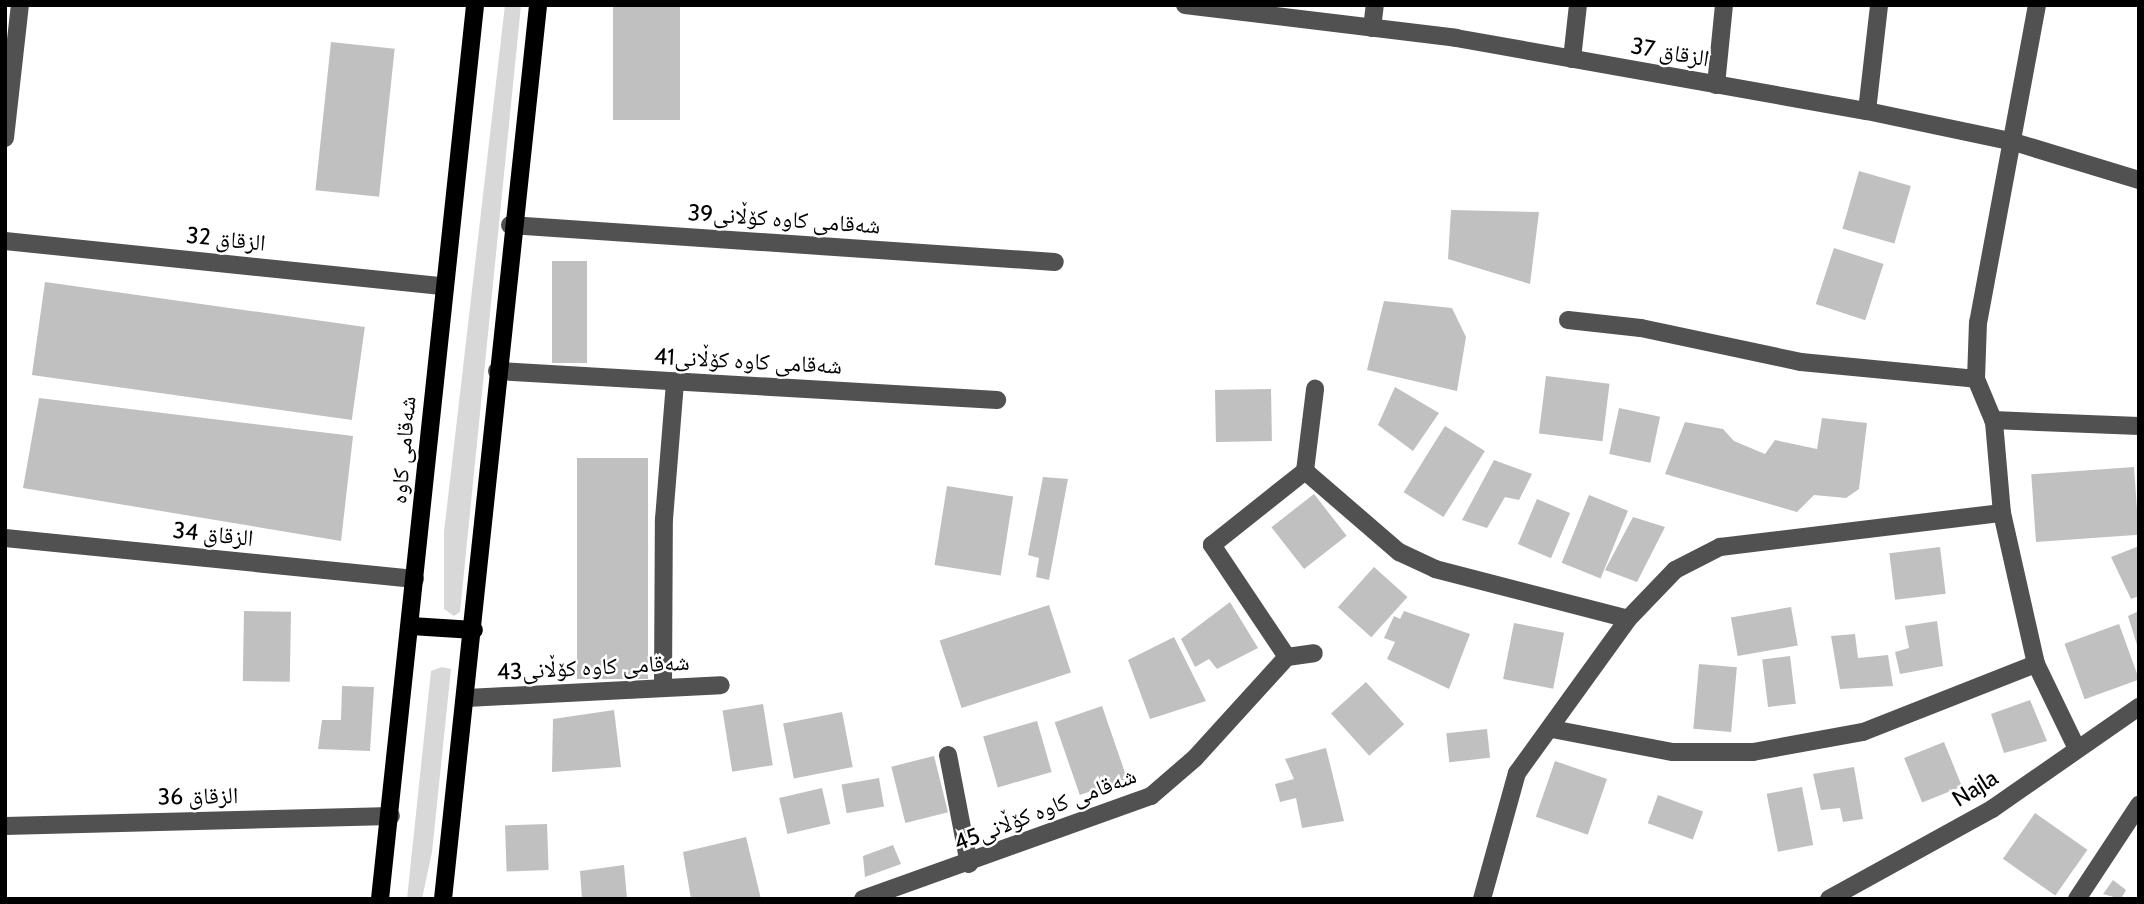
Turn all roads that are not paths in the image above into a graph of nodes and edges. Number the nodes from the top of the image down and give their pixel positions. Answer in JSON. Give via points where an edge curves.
{"nodes":[{"id":1,"x":20,"y":5,"type":"edge"},
{"id":2,"x":475,"y":5,"type":"edge"},
{"id":3,"x":538,"y":5,"type":"edge"},
{"id":4,"x":1185,"y":5,"type":"edge"},
{"id":5,"x":1375,"y":5,"type":"edge"},
{"id":6,"x":1578,"y":5,"type":"edge"},
{"id":7,"x":1724,"y":5,"type":"edge"},
{"id":8,"x":1879,"y":5,"type":"edge"},
{"id":9,"x":2038,"y":5,"type":"edge"},
{"id":10,"x":1225,"y":8,"type":"edge"},
{"id":11,"x":1372,"y":28,"type":"junction"},
{"id":12,"x":1572,"y":59,"type":"junction"},
{"id":13,"x":1716,"y":85,"type":"junction"},
{"id":14,"x":1867,"y":111,"type":"junction"},
{"id":15,"x":5,"y":138,"type":"edge"},
{"id":16,"x":2014,"y":142,"type":"junction"},
{"id":17,"x":2139,"y":180,"type":"edge"},
{"id":18,"x":510,"y":225,"type":"junction"},
{"id":19,"x":5,"y":241,"type":"edge"},
{"id":20,"x":1055,"y":262,"type":"dead end"},
{"id":21,"x":442,"y":286,"type":"junction"},
{"id":22,"x":1568,"y":320,"type":"dead end"},
{"id":23,"x":497,"y":371,"type":"junction"},
{"id":24,"x":1976,"y":379,"type":"junction"},
{"id":25,"x":675,"y":381,"type":"junction"},
{"id":26,"x":1315,"y":389,"type":"dead end"},
{"id":27,"x":997,"y":400,"type":"dead end"},
{"id":28,"x":1993,"y":420,"type":"junction"},
{"id":29,"x":2139,"y":426,"type":"edge"},
{"id":30,"x":1306,"y":471,"type":"junction"},
{"id":31,"x":2002,"y":513,"type":"junction"},
{"id":32,"x":5,"y":538,"type":"edge"},
{"id":33,"x":415,"y":579,"type":"junction"},
{"id":34,"x":1628,"y":619,"type":"junction"},
{"id":35,"x":411,"y":626,"type":"junction"},
{"id":36,"x":474,"y":630,"type":"junction"},
{"id":37,"x":1314,"y":653,"type":"dead end"},
{"id":38,"x":1287,"y":657,"type":"junction"},
{"id":39,"x":2036,"y":664,"type":"junction"},
{"id":40,"x":721,"y":685,"type":"dead end"},
{"id":41,"x":663,"y":688,"type":"junction"},
{"id":42,"x":467,"y":698,"type":"junction"},
{"id":43,"x":2139,"y":707,"type":"edge"},
{"id":44,"x":1552,"y":729,"type":"junction"},
{"id":45,"x":2077,"y":749,"type":"junction"},
{"id":46,"x":948,"y":755,"type":"dead end"},
{"id":47,"x":2139,"y":805,"type":"edge"},
{"id":48,"x":391,"y":816,"type":"junction"},
{"id":49,"x":5,"y":826,"type":"edge"},
{"id":50,"x":969,"y":864,"type":"junction"},
{"id":51,"x":380,"y":899,"type":"edge"},
{"id":52,"x":443,"y":899,"type":"edge"},
{"id":53,"x":863,"y":899,"type":"edge"},
{"id":54,"x":1482,"y":899,"type":"edge"},
{"id":55,"x":1829,"y":899,"type":"edge"},
{"id":56,"x":2077,"y":899,"type":"edge"}],
"edges":[{"from":1,"to":15,"type":"street"},
{"from":2,"to":21,"type":"main road","name":"شەقامی کاوە"},
{"from":3,"to":18,"type":"main road"},
{"from":4,"to":10,"type":"street","name":"الزقاق 37"},
{"from":5,"to":11,"type":"street"},
{"from":6,"to":12,"type":"street"},
{"from":7,"to":13,"type":"street"},
{"from":8,"to":14,"type":"street"},
{"from":9,"to":16,"type":"street"},
{"from":10,"to":11,"type":"street","name":"الزقاق 37"},
{"from":11,"to":12,"type":"street","name":"الزقاق 37"},
{"from":12,"to":13,"type":"street","name":"الزقاق 37"},
{"from":13,"to":14,"type":"street","name":"الزقاق 37"},
{"from":14,"to":16,"type":"street","name":"الزقاق 37"},
{"from":16,"to":17,"type":"street","name":"الزقاق 37"},
{"from":16,"to":24,"type":"street","via":[[1978,322]]},
{"from":18,"to":20,"type":"street","name":"شەقامی کاوە کۆڵانی39"},
{"from":18,"to":23,"type":"main road"},
{"from":19,"to":21,"type":"street","name":"الزقاق 32"},
{"from":21,"to":33,"type":"main road","name":"شەقامی کاوە"},
{"from":22,"to":24,"type":"street","via":[[1641,328],[1801,362]]},
{"from":23,"to":25,"type":"street","name":"شەقامی کاوە کۆڵانی41"},
{"from":23,"to":36,"type":"main road"},
{"from":24,"to":28,"type":"street"},
{"from":25,"to":27,"type":"street","name":"شەقامی کاوە کۆڵانی41"},
{"from":25,"to":41,"type":"street","via":[[664,519]]},
{"from":26,"to":30,"type":"street"},
{"from":28,"to":29,"type":"street"},
{"from":28,"to":31,"type":"street"},
{"from":30,"to":34,"type":"street","via":[[1399,552],[1435,569]]},
{"from":30,"to":38,"type":"street","via":[[1212,545]]},
{"from":31,"to":34,"type":"street","via":[[1720,547],[1675,570]]},
{"from":31,"to":39,"type":"street"},
{"from":32,"to":33,"type":"street","name":"الزقاق 34"},
{"from":33,"to":35,"type":"main road","name":"شەقامی کاوە"},
{"from":34,"to":44,"type":"street"},
{"from":35,"to":36,"type":"main road"},
{"from":35,"to":48,"type":"main road","name":"شەقامی کاوە"},
{"from":36,"to":42,"type":"main road"},
{"from":37,"to":38,"type":"street"},
{"from":38,"to":50,"type":"street","name":"شەقامی کاوە کۆڵانی45","via":[[1151,796]]},
{"from":39,"to":44,"type":"street","via":[[1863,732],[1753,752],[1673,752]]},
{"from":39,"to":45,"type":"street"},
{"from":40,"to":41,"type":"street","name":"شەقامی کاوە کۆڵانی43"},
{"from":41,"to":42,"type":"street","name":"شەقامی کاوە کۆڵانی43"},
{"from":42,"to":52,"type":"main road"},
{"from":43,"to":45,"type":"street","name":"Najla"},
{"from":44,"to":54,"type":"street","via":[[1517,773]]},
{"from":45,"to":55,"type":"street","name":"Najla","via":[[1992,809]]},
{"from":46,"to":50,"type":"street"},
{"from":47,"to":56,"type":"street"},
{"from":48,"to":49,"type":"street","name":"الزقاق 36"},
{"from":48,"to":51,"type":"main road","name":"شەقامی کاوە"},
{"from":50,"to":53,"type":"street","name":"شەقامی کاوە کۆڵانی45"}]}
